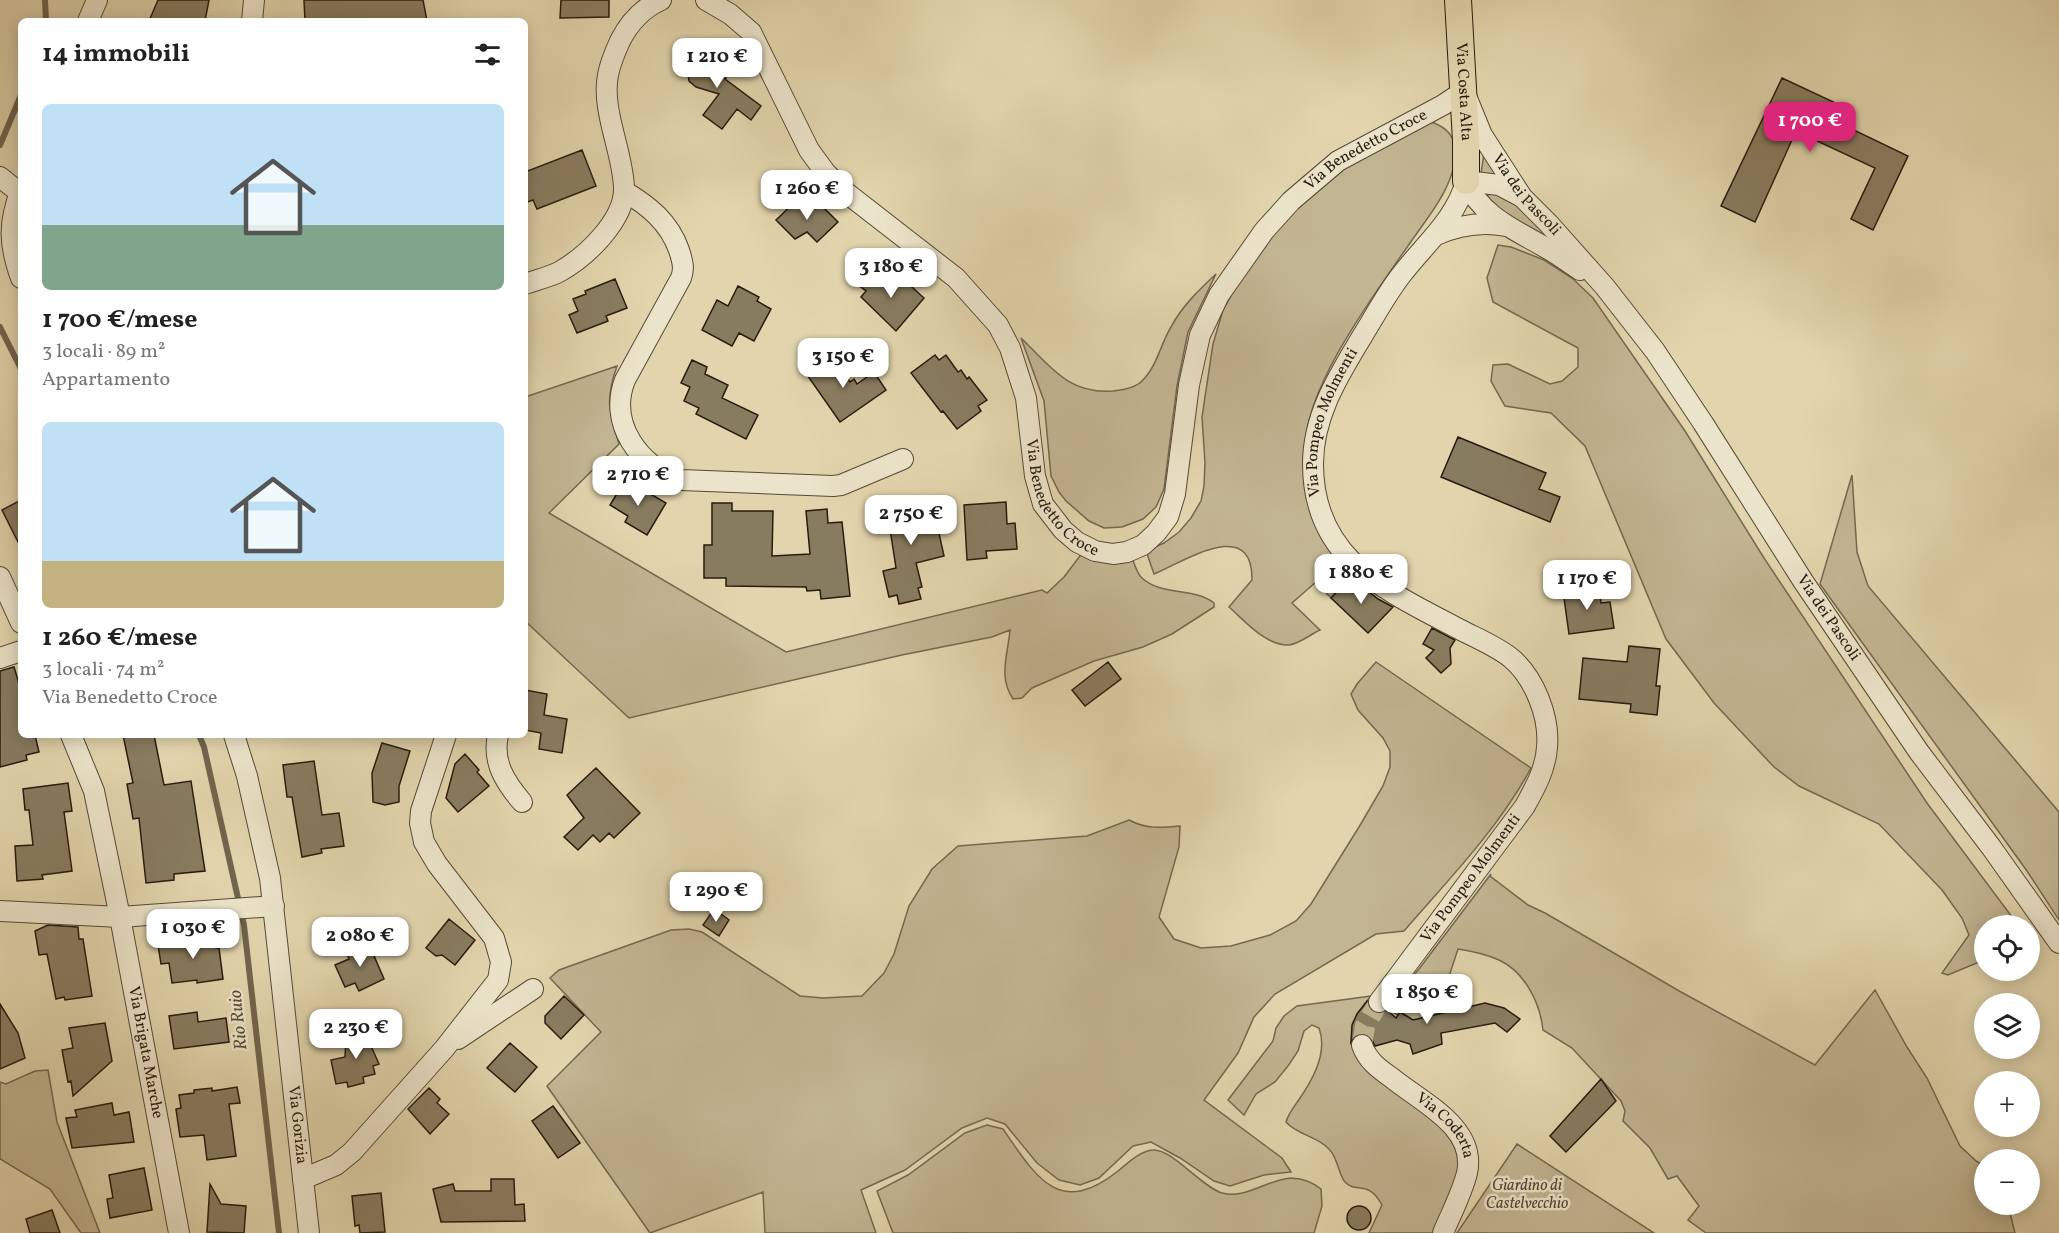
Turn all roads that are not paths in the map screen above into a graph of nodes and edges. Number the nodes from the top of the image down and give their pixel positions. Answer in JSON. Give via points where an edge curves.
{"nodes":[{"id":1,"x":97,"y":0,"type":"edge"},
{"id":2,"x":254,"y":0,"type":"edge"},
{"id":3,"x":661,"y":0,"type":"edge"},
{"id":4,"x":706,"y":0,"type":"edge"},
{"id":5,"x":1458,"y":0,"type":"edge"},
{"id":6,"x":89,"y":18,"type":"edge"},
{"id":7,"x":252,"y":18,"type":"edge"},
{"id":8,"x":1464,"y":91,"type":"junction"},
{"id":9,"x":1466,"y":181,"type":"junction"},
{"id":10,"x":11,"y":185,"type":"edge"},
{"id":11,"x":624,"y":191,"type":"junction"},
{"id":12,"x":1522,"y":197,"type":"junction"},
{"id":13,"x":1507,"y":226,"type":"junction"},
{"id":14,"x":1436,"y":234,"type":"junction"},
{"id":15,"x":18,"y":269,"type":"edge"},
{"id":16,"x":528,"y":283,"type":"edge"},
{"id":17,"x":1605,"y":287,"type":"junction"},
{"id":18,"x":903,"y":459,"type":"dead end"},
{"id":19,"x":0,"y":577,"type":"edge"},
{"id":20,"x":18,"y":616,"type":"edge"},
{"id":21,"x":18,"y":652,"type":"edge"},
{"id":22,"x":0,"y":658,"type":"edge"},
{"id":23,"x":72,"y":738,"type":"edge"},
{"id":24,"x":235,"y":738,"type":"edge"},
{"id":25,"x":445,"y":738,"type":"edge"},
{"id":26,"x":497,"y":738,"type":"edge"},
{"id":27,"x":522,"y":802,"type":"dead end"},
{"id":28,"x":264,"y":907,"type":"junction"},
{"id":29,"x":0,"y":911,"type":"edge"},
{"id":30,"x":120,"y":917,"type":"junction"},
{"id":31,"x":2059,"y":943,"type":"edge"},
{"id":32,"x":533,"y":989,"type":"dead end"},
{"id":33,"x":1379,"y":1002,"type":"tunnel mouth"},
{"id":34,"x":1362,"y":1045,"type":"dead end"},
{"id":35,"x":444,"y":1049,"type":"junction"},
{"id":36,"x":303,"y":1179,"type":"junction"},
{"id":37,"x":179,"y":1233,"type":"edge"},
{"id":38,"x":309,"y":1233,"type":"edge"},
{"id":39,"x":1443,"y":1233,"type":"edge"}],
"edges":[{"from":1,"to":6,"type":"street"},
{"from":2,"to":7,"type":"street"},
{"from":3,"to":11,"type":"street","via":[[649,5],[623,35],[608,77],[608,104]]},
{"from":4,"to":8,"type":"street","name":"Via Benedetto Croce","via":[[751,32],[809,150],[825,172],[956,278],[998,325],[1010,348],[1026,399],[1035,476],[1043,504],[1063,531],[1077,542],[1113,554],[1143,545],[1168,517],[1200,335],[1219,295],[1264,231],[1291,201],[1338,161]]},
{"from":5,"to":8,"type":"main road","name":"Via Costa Alta"},
{"from":8,"to":9,"type":"main road","name":"Via Costa Alta"},
{"from":8,"to":12,"type":"street","name":"Via dei Pascoli","via":[[1482,135]]},
{"from":9,"to":12,"type":"street","via":[[1499,185]]},
{"from":9,"to":13,"type":"street","name":"Via dei Pascoli","via":[[1482,208]]},
{"from":9,"to":14,"type":"street","name":"Via Pompeo Molmenti","via":[[1452,213]]},
{"from":10,"to":15,"type":"street","via":[[10,230]]},
{"from":11,"to":16,"type":"street","via":[[614,219],[590,249],[558,273]]},
{"from":11,"to":18,"type":"street","via":[[663,220],[674,236],[683,263],[681,278],[619,395],[619,415],[625,430],[648,462],[666,476],[681,480],[832,486]]},
{"from":12,"to":17,"type":"street","name":"Via dei Pascoli"},
{"from":13,"to":14,"type":"street","name":"Via dei Pascoli","via":[[1470,224]]},
{"from":13,"to":17,"type":"street","name":"Via dei Pascoli"},
{"from":14,"to":33,"type":"street","name":"Via Pompeo Molmenti","via":[[1388,294],[1328,396],[1315,432],[1313,465],[1318,502],[1331,535],[1360,571],[1520,667],[1538,696],[1548,746],[1535,789],[1525,806]]},
{"from":17,"to":31,"type":"street","name":"Via dei Pascoli","via":[[1655,351],[1919,752]]},
{"from":19,"to":20,"type":"street"},
{"from":21,"to":22,"type":"street"},
{"from":23,"to":30,"type":"street","name":"Via Brigata Marche","via":[[94,791]]},
{"from":24,"to":28,"type":"street","name":"Via Gorizia","via":[[261,832]]},
{"from":25,"to":35,"type":"street","via":[[421,811],[424,842],[494,938],[501,962],[498,980]]},
{"from":26,"to":27,"type":"street","via":[[499,769]]},
{"from":28,"to":30,"type":"street"},
{"from":28,"to":36,"type":"street","name":"Via Gorizia"},
{"from":29,"to":30,"type":"street"},
{"from":30,"to":37,"type":"street","name":"Via Brigata Marche"},
{"from":32,"to":35,"type":"street"},
{"from":34,"to":39,"type":"street","name":"Via Coderta","via":[[1365,1054],[1381,1070],[1442,1114],[1459,1133],[1466,1150],[1467,1172]]},
{"from":35,"to":36,"type":"street","via":[[352,1152],[336,1165]]},
{"from":36,"to":38,"type":"street","name":"Via Gorizia"}]}
